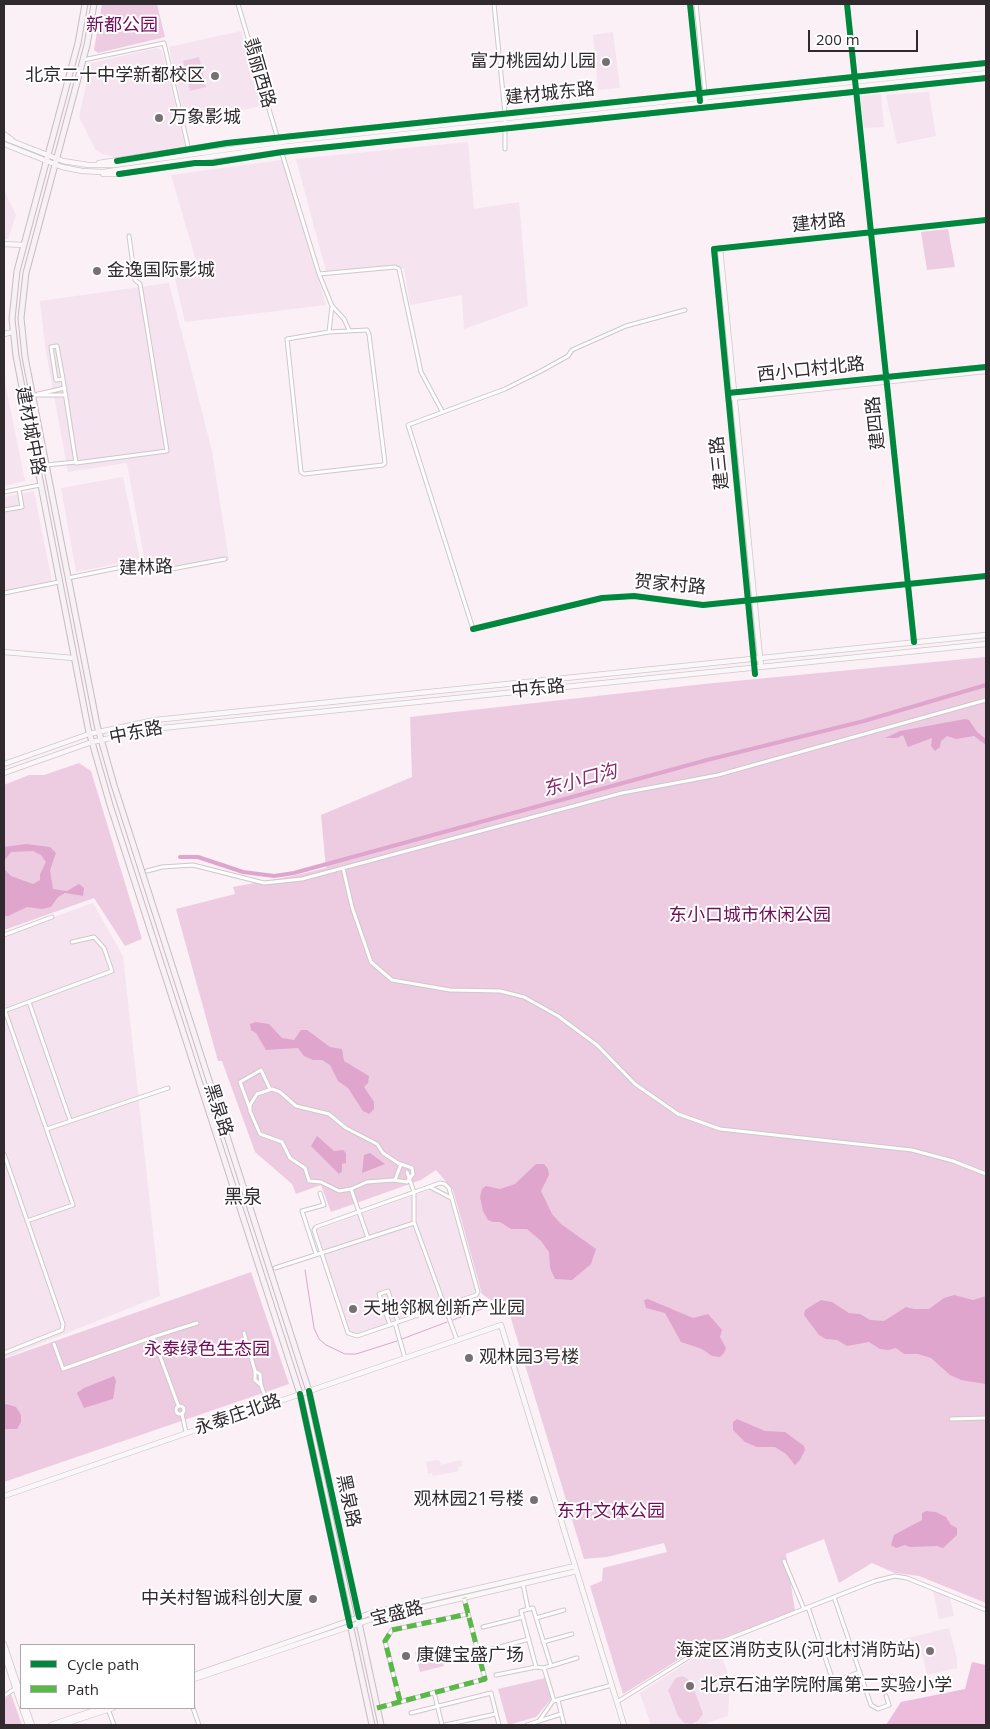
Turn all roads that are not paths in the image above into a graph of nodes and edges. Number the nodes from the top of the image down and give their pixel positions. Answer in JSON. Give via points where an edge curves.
{"nodes":[{"id":1,"x":85,"y":4,"type":"edge"},
{"id":2,"x":94,"y":4,"type":"edge"},
{"id":3,"x":238,"y":4,"type":"edge"},
{"id":4,"x":494,"y":4,"type":"edge"},
{"id":5,"x":690,"y":4,"type":"edge"},
{"id":6,"x":696,"y":4,"type":"edge"},
{"id":7,"x":847,"y":4,"type":"edge"},
{"id":8,"x":83,"y":60,"type":"junction"},
{"id":9,"x":986,"y":63,"type":"edge"},
{"id":10,"x":986,"y":68,"type":"edge"},
{"id":11,"x":986,"y":73,"type":"edge"},
{"id":12,"x":986,"y":78,"type":"edge"},
{"id":13,"x":855,"y":84,"type":"junction"},
{"id":14,"x":702,"y":98,"type":"junction"},
{"id":15,"x":505,"y":121,"type":"junction"},
{"id":16,"x":4,"y":136,"type":"edge"},
{"id":17,"x":4,"y":145,"type":"edge"},
{"id":18,"x":280,"y":145,"type":"junction"},
{"id":19,"x":16,"y":146,"type":"junction"},
{"id":20,"x":505,"y":149,"type":"dead end"},
{"id":21,"x":189,"y":153,"type":"junction"},
{"id":22,"x":47,"y":159,"type":"junction"},
{"id":23,"x":55,"y":162,"type":"junction"},
{"id":24,"x":986,"y":220,"type":"edge"},
{"id":25,"x":871,"y":232,"type":"junction"},
{"id":26,"x":129,"y":236,"type":"dead end"},
{"id":27,"x":4,"y":244,"type":"edge"},
{"id":28,"x":23,"y":245,"type":"junction"},
{"id":29,"x":720,"y":248,"type":"junction"},
{"id":30,"x":714,"y":249,"type":"joint"},
{"id":31,"x":319,"y":274,"type":"junction"},
{"id":32,"x":332,"y":306,"type":"junction"},
{"id":33,"x":685,"y":310,"type":"dead end"},
{"id":34,"x":349,"y":330,"type":"junction"},
{"id":35,"x":13,"y":332,"type":"junction"},
{"id":36,"x":329,"y":332,"type":"junction"},
{"id":37,"x":4,"y":334,"type":"edge"},
{"id":38,"x":986,"y":367,"type":"edge"},
{"id":39,"x":986,"y":372,"type":"edge"},
{"id":40,"x":63,"y":379,"type":"junction"},
{"id":41,"x":886,"y":379,"type":"junction"},
{"id":42,"x":65,"y":388,"type":"junction"},
{"id":43,"x":32,"y":395,"type":"junction"},
{"id":44,"x":66,"y":395,"type":"junction"},
{"id":45,"x":734,"y":395,"type":"junction"},
{"id":46,"x":728,"y":396,"type":"junction"},
{"id":47,"x":442,"y":412,"type":"junction"},
{"id":48,"x":76,"y":462,"type":"junction"},
{"id":49,"x":46,"y":465,"type":"junction"},
{"id":50,"x":47,"y":474,"type":"junction"},
{"id":51,"x":38,"y":476,"type":"junction"},
{"id":52,"x":41,"y":488,"type":"junction"},
{"id":53,"x":19,"y":489,"type":"junction"},
{"id":54,"x":50,"y":490,"type":"junction"},
{"id":55,"x":4,"y":492,"type":"edge"},
{"id":56,"x":4,"y":510,"type":"edge"},
{"id":57,"x":225,"y":559,"type":"dead end"},
{"id":58,"x":986,"y":576,"type":"edge"},
{"id":59,"x":67,"y":578,"type":"junction"},
{"id":60,"x":58,"y":582,"type":"junction"},
{"id":61,"x":908,"y":584,"type":"junction"},
{"id":62,"x":4,"y":593,"type":"edge"},
{"id":63,"x":748,"y":600,"type":"junction"},
{"id":64,"x":754,"y":600,"type":"junction"},
{"id":65,"x":986,"y":635,"type":"edge"},
{"id":66,"x":914,"y":642,"type":"junction"},
{"id":67,"x":986,"y":644,"type":"edge"},
{"id":68,"x":4,"y":652,"type":"edge"},
{"id":69,"x":73,"y":658,"type":"junction"},
{"id":70,"x":760,"y":658,"type":"junction"},
{"id":71,"x":754,"y":659,"type":"junction"},
{"id":72,"x":761,"y":666,"type":"junction"},
{"id":73,"x":755,"y":667,"type":"junction"},
{"id":74,"x":986,"y":700,"type":"edge"},
{"id":75,"x":98,"y":731,"type":"junction"},
{"id":76,"x":89,"y":734,"type":"junction"},
{"id":77,"x":101,"y":740,"type":"junction"},
{"id":78,"x":92,"y":742,"type":"junction"},
{"id":79,"x":4,"y":764,"type":"edge"},
{"id":80,"x":4,"y":773,"type":"edge"},
{"id":81,"x":343,"y":868,"type":"junction"},
{"id":82,"x":147,"y":871,"type":"dead end"},
{"id":83,"x":52,"y":917,"type":"dead end"},
{"id":84,"x":4,"y":935,"type":"edge"},
{"id":85,"x":72,"y":942,"type":"dead end"},
{"id":86,"x":29,"y":1002,"type":"junction"},
{"id":87,"x":4,"y":1011,"type":"edge"},
{"id":88,"x":168,"y":1088,"type":"dead end"},
{"id":89,"x":270,"y":1089,"type":"junction"},
{"id":90,"x":250,"y":1109,"type":"junction"},
{"id":91,"x":70,"y":1120,"type":"junction"},
{"id":92,"x":47,"y":1129,"type":"junction"},
{"id":93,"x":4,"y":1154,"type":"edge"},
{"id":94,"x":401,"y":1164,"type":"junction"},
{"id":95,"x":10,"y":1172,"type":"junction"},
{"id":96,"x":407,"y":1172,"type":"dead end"},
{"id":97,"x":4,"y":1174,"type":"edge"},
{"id":98,"x":986,"y":1174,"type":"edge"},
{"id":99,"x":395,"y":1180,"type":"junction"},
{"id":100,"x":410,"y":1180,"type":"junction"},
{"id":101,"x":430,"y":1187,"type":"junction"},
{"id":102,"x":351,"y":1189,"type":"junction"},
{"id":103,"x":414,"y":1192,"type":"junction"},
{"id":104,"x":320,"y":1194,"type":"dead end"},
{"id":105,"x":452,"y":1199,"type":"junction"},
{"id":106,"x":359,"y":1212,"type":"junction"},
{"id":107,"x":27,"y":1221,"type":"junction"},
{"id":108,"x":414,"y":1223,"type":"junction"},
{"id":109,"x":368,"y":1238,"type":"junction"},
{"id":110,"x":322,"y":1253,"type":"junction"},
{"id":111,"x":316,"y":1254,"type":"junction"},
{"id":112,"x":275,"y":1268,"type":"dead end"},
{"id":113,"x":444,"y":1306,"type":"junction"},
{"id":114,"x":396,"y":1322,"type":"junction"},
{"id":115,"x":197,"y":1323,"type":"dead end"},
{"id":116,"x":390,"y":1325,"type":"junction"},
{"id":117,"x":244,"y":1333,"type":"dead end"},
{"id":118,"x":153,"y":1337,"type":"junction"},
{"id":119,"x":456,"y":1340,"type":"junction"},
{"id":120,"x":54,"y":1344,"type":"dead end"},
{"id":121,"x":4,"y":1353,"type":"edge"},
{"id":122,"x":405,"y":1358,"type":"junction"},
{"id":123,"x":309,"y":1391,"type":"junction"},
{"id":124,"x":300,"y":1394,"type":"junction"},
{"id":125,"x":268,"y":1405,"type":"junction"},
{"id":126,"x":986,"y":1418,"type":"edge"},
{"id":127,"x":951,"y":1419,"type":"dead end"},
{"id":128,"x":186,"y":1432,"type":"junction"},
{"id":129,"x":4,"y":1496,"type":"edge"},
{"id":130,"x":784,"y":1561,"type":"dead end"},
{"id":131,"x":576,"y":1569,"type":"junction"},
{"id":132,"x":523,"y":1584,"type":"junction"},
{"id":133,"x":834,"y":1597,"type":"junction"},
{"id":134,"x":464,"y":1598,"type":"junction"},
{"id":135,"x":806,"y":1608,"type":"junction"},
{"id":136,"x":528,"y":1609,"type":"junction"},
{"id":137,"x":564,"y":1610,"type":"dead end"},
{"id":138,"x":986,"y":1610,"type":"edge"},
{"id":139,"x":468,"y":1614,"type":"junction"},
{"id":140,"x":523,"y":1617,"type":"junction"},
{"id":141,"x":536,"y":1618,"type":"junction"},
{"id":142,"x":359,"y":1620,"type":"junction"},
{"id":143,"x":349,"y":1623,"type":"junction"},
{"id":144,"x":483,"y":1627,"type":"dead end"},
{"id":145,"x":572,"y":1634,"type":"dead end"},
{"id":146,"x":529,"y":1639,"type":"junction"},
{"id":147,"x":543,"y":1642,"type":"junction"},
{"id":148,"x":4,"y":1644,"type":"edge"},
{"id":149,"x":489,"y":1650,"type":"dead end"},
{"id":150,"x":4,"y":1654,"type":"edge"},
{"id":151,"x":577,"y":1658,"type":"dead end"},
{"id":152,"x":551,"y":1666,"type":"junction"},
{"id":153,"x":536,"y":1667,"type":"junction"},
{"id":154,"x":544,"y":1668,"type":"junction"},
{"id":155,"x":860,"y":1672,"type":"junction"},
{"id":156,"x":195,"y":1675,"type":"edge"},
{"id":157,"x":496,"y":1675,"type":"dead end"},
{"id":158,"x":195,"y":1679,"type":"edge"},
{"id":159,"x":612,"y":1685,"type":"junction"},
{"id":160,"x":20,"y":1692,"type":"edge"},
{"id":161,"x":434,"y":1692,"type":"junction"},
{"id":162,"x":886,"y":1696,"type":"dead end"},
{"id":163,"x":20,"y":1699,"type":"edge"},
{"id":164,"x":400,"y":1701,"type":"junction"},
{"id":165,"x":556,"y":1701,"type":"junction"},
{"id":166,"x":617,"y":1702,"type":"junction"},
{"id":167,"x":436,"y":1707,"type":"junction"},
{"id":168,"x":377,"y":1708,"type":"junction"},
{"id":169,"x":24,"y":1709,"type":"edge"},
{"id":170,"x":98,"y":1709,"type":"edge"},
{"id":171,"x":111,"y":1709,"type":"edge"},
{"id":172,"x":193,"y":1709,"type":"edge"},
{"id":173,"x":411,"y":1713,"type":"dead end"},
{"id":174,"x":496,"y":1714,"type":"junction"},
{"id":175,"x":561,"y":1714,"type":"junction"},
{"id":176,"x":538,"y":1721,"type":"junction"},
{"id":177,"x":30,"y":1725,"type":"edge"},
{"id":178,"x":52,"y":1725,"type":"edge"},
{"id":179,"x":61,"y":1725,"type":"edge"},
{"id":180,"x":114,"y":1725,"type":"edge"},
{"id":181,"x":199,"y":1725,"type":"edge"},
{"id":182,"x":372,"y":1725,"type":"edge"},
{"id":183,"x":381,"y":1725,"type":"edge"},
{"id":184,"x":444,"y":1725,"type":"edge"},
{"id":185,"x":499,"y":1725,"type":"edge"},
{"id":186,"x":527,"y":1725,"type":"edge"},
{"id":187,"x":564,"y":1725,"type":"edge"},
{"id":188,"x":624,"y":1725,"type":"edge"}],
"edges":[{"from":1,"to":22,"type":"main road","name":"建材城中路"},
{"from":2,"to":8,"type":"main road","name":"建材城中路"},
{"from":3,"to":18,"type":"street","name":"翡丽西路"},
{"from":4,"to":15,"type":"street"},
{"from":5,"to":14,"type":"street"},
{"from":6,"to":14,"type":"street"},
{"from":7,"to":13,"type":"street","name":"建四路"},
{"from":8,"to":21,"type":"street","via":[[164,42]]},
{"from":8,"to":23,"type":"main road","name":"建材城中路"},
{"from":9,"to":13,"type":"street","name":"建材城东路"},
{"from":10,"to":13,"type":"street","name":"建材城东路"},
{"from":11,"to":13,"type":"street","name":"建材城东路"},
{"from":12,"to":13,"type":"street","name":"建材城东路"},
{"from":13,"to":14,"type":"street","name":"建材城东路"},
{"from":13,"to":14,"type":"street","name":"建材城东路"},
{"from":13,"to":15,"type":"street","name":"建材城东路"},
{"from":13,"to":25,"type":"street","name":"建四路"},
{"from":14,"to":15,"type":"street","name":"建材城东路"},
{"from":14,"to":15,"type":"street","name":"建材城东路"},
{"from":15,"to":18,"type":"street","name":"建材城东路"},
{"from":15,"to":18,"type":"street","name":"建材城东路"},
{"from":15,"to":20,"type":"street"},
{"from":16,"to":19,"type":"street"},
{"from":17,"to":19,"type":"street"},
{"from":18,"to":21,"type":"street","name":"建材城东路"},
{"from":18,"to":23,"type":"street","name":"建材城东路","via":[[110,171],[82,172]]},
{"from":18,"to":31,"type":"street","name":"翡丽西路"},
{"from":19,"to":22,"type":"street","name":"建材城东路"},
{"from":21,"to":23,"type":"street","name":"建材城东路","via":[[120,165]]},
{"from":22,"to":23,"type":"street","name":"建材城东路"},
{"from":22,"to":28,"type":"main road","name":"建材城中路"},
{"from":23,"to":43,"type":"main road","name":"建材城中路","via":[[22,296],[23,343]]},
{"from":24,"to":25,"type":"street","name":"建材路"},
{"from":25,"to":29,"type":"street","name":"建材路"},
{"from":25,"to":41,"type":"street","name":"建四路"},
{"from":26,"to":48,"type":"street","via":[[167,451]]},
{"from":27,"to":28,"type":"street"},
{"from":28,"to":35,"type":"main road","name":"建材城中路","via":[[14,290]]},
{"from":29,"to":30,"type":"street","name":"建材路"},
{"from":29,"to":45,"type":"street","name":"建三路"},
{"from":30,"to":46,"type":"street","name":"建三路"},
{"from":31,"to":32,"type":"street","name":"翡丽西路"},
{"from":31,"to":47,"type":"street","via":[[399,269],[421,372]]},
{"from":32,"to":34,"type":"street"},
{"from":32,"to":36,"type":"street"},
{"from":33,"to":47,"type":"street","via":[[626,326],[572,350],[568,356],[505,389]]},
{"from":34,"to":36,"type":"street"},
{"from":34,"to":36,"type":"street","via":[[367,330],[369,334],[384,466],[304,474],[288,338]]},
{"from":35,"to":37,"type":"street"},
{"from":35,"to":51,"type":"main road","name":"建材城中路"},
{"from":38,"to":41,"type":"street","name":"西小口村北路"},
{"from":39,"to":41,"type":"street","name":"西小口村北路"},
{"from":40,"to":40,"type":"street","via":[[57,346],[51,347],[56,380]]},
{"from":40,"to":42,"type":"street"},
{"from":41,"to":45,"type":"street","name":"西小口村北路"},
{"from":41,"to":61,"type":"street","name":"建四路"},
{"from":42,"to":43,"type":"street"},
{"from":42,"to":44,"type":"street"},
{"from":43,"to":44,"type":"street"},
{"from":43,"to":49,"type":"main road","name":"建材城中路"},
{"from":44,"to":48,"type":"street"},
{"from":45,"to":46,"type":"street","name":"西小口村北路"},
{"from":45,"to":64,"type":"street","name":"建三路"},
{"from":46,"to":63,"type":"street","name":"建三路"},
{"from":47,"to":63,"type":"street","name":"贺家村路","via":[[408,425],[473,629],[602,598],[634,596],[703,605]]},
{"from":48,"to":49,"type":"street"},
{"from":49,"to":50,"type":"main road","name":"建材城中路"},
{"from":50,"to":51,"type":"main road","via":[[43,479]]},
{"from":50,"to":54,"type":"main road","name":"建材城中路"},
{"from":51,"to":52,"type":"main road","name":"建材城中路"},
{"from":52,"to":53,"type":"street"},
{"from":52,"to":54,"type":"main road","via":[[45,486]]},
{"from":52,"to":60,"type":"main road","name":"建材城中路"},
{"from":53,"to":55,"type":"street"},
{"from":53,"to":56,"type":"street","via":[[22,507]]},
{"from":54,"to":59,"type":"main road","name":"建材城中路"},
{"from":57,"to":59,"type":"street","name":"建林路","via":[[161,571],[125,567]]},
{"from":58,"to":61,"type":"street","name":"贺家村路"},
{"from":59,"to":75,"type":"main road","name":"建材城中路"},
{"from":60,"to":62,"type":"street"},
{"from":60,"to":69,"type":"main road","name":"建材城中路"},
{"from":61,"to":64,"type":"street","name":"贺家村路"},
{"from":61,"to":66,"type":"street","name":"建四路"},
{"from":63,"to":64,"type":"street","name":"贺家村路"},
{"from":63,"to":71,"type":"street","name":"建三路"},
{"from":64,"to":70,"type":"street","name":"建三路"},
{"from":65,"to":66,"type":"street","name":"中东路"},
{"from":66,"to":70,"type":"street","name":"中东路"},
{"from":67,"to":72,"type":"street","name":"中东路"},
{"from":68,"to":69,"type":"street"},
{"from":69,"to":76,"type":"main road","name":"建材城中路"},
{"from":70,"to":71,"type":"street","name":"中东路"},
{"from":70,"to":72,"type":"street","name":"建三路"},
{"from":71,"to":73,"type":"street","name":"建三路"},
{"from":71,"to":75,"type":"street","name":"中东路","via":[[155,720]]},
{"from":72,"to":73,"type":"street","name":"中东路"},
{"from":73,"to":77,"type":"street","name":"中东路","via":[[169,727]]},
{"from":74,"to":81,"type":"street","via":[[718,775],[622,792]]},
{"from":75,"to":76,"type":"street","name":"中东路"},
{"from":75,"to":77,"type":"main road","name":"黑泉路"},
{"from":76,"to":78,"type":"main road","name":"建材城中路"},
{"from":76,"to":79,"type":"street","name":"中东路"},
{"from":77,"to":78,"type":"street","name":"中东路"},
{"from":77,"to":123,"type":"main road","name":"黑泉路"},
{"from":78,"to":80,"type":"street","name":"中东路"},
{"from":78,"to":124,"type":"main road","name":"黑泉路"},
{"from":81,"to":82,"type":"street","via":[[280,883],[241,879],[194,865]]},
{"from":81,"to":98,"type":"street","via":[[371,962],[392,980],[450,990],[500,991],[524,997],[584,1035],[635,1084],[678,1114],[720,1129],[912,1150]]},
{"from":83,"to":84,"type":"street"},
{"from":85,"to":86,"type":"street","via":[[94,937],[104,948],[112,971]]},
{"from":86,"to":87,"type":"street"},
{"from":86,"to":91,"type":"street"},
{"from":87,"to":92,"type":"street"},
{"from":88,"to":91,"type":"street"},
{"from":89,"to":90,"type":"street","via":[[257,1094]]},
{"from":89,"to":90,"type":"street","via":[[260,1070],[240,1082]]},
{"from":89,"to":94,"type":"street","via":[[280,1092],[296,1106],[329,1114],[346,1128],[377,1144],[383,1153]]},
{"from":90,"to":102,"type":"street","via":[[260,1134],[282,1142],[290,1158],[305,1168],[309,1181],[321,1182],[339,1191]]},
{"from":91,"to":92,"type":"street"},
{"from":92,"to":107,"type":"street","via":[[73,1205]]},
{"from":93,"to":95,"type":"street"},
{"from":94,"to":99,"type":"street"},
{"from":94,"to":100,"type":"street","via":[[413,1170]]},
{"from":95,"to":97,"type":"street"},
{"from":95,"to":107,"type":"street"},
{"from":96,"to":100,"type":"street"},
{"from":99,"to":100,"type":"street"},
{"from":99,"to":102,"type":"street","via":[[366,1182]]},
{"from":100,"to":103,"type":"street"},
{"from":101,"to":103,"type":"street"},
{"from":101,"to":105,"type":"street"},
{"from":101,"to":105,"type":"street","via":[[440,1183],[447,1185]]},
{"from":102,"to":106,"type":"street"},
{"from":103,"to":106,"type":"street"},
{"from":103,"to":108,"type":"street"},
{"from":104,"to":111,"type":"street","via":[[324,1205],[302,1211]]},
{"from":105,"to":113,"type":"street","via":[[479,1288],[476,1295]]},
{"from":106,"to":109,"type":"street"},
{"from":106,"to":110,"type":"street","via":[[316,1227],[314,1230]]},
{"from":107,"to":121,"type":"street","via":[[63,1324],[62,1330]]},
{"from":108,"to":109,"type":"street"},
{"from":108,"to":113,"type":"street"},
{"from":109,"to":110,"type":"street"},
{"from":110,"to":111,"type":"street"},
{"from":110,"to":116,"type":"street","via":[[350,1335],[357,1336]]},
{"from":111,"to":112,"type":"street"},
{"from":113,"to":114,"type":"street"},
{"from":113,"to":119,"type":"street"},
{"from":114,"to":116,"type":"street"},
{"from":114,"to":116,"type":"street","via":[[388,1292],[379,1294]]},
{"from":114,"to":122,"type":"street"},
{"from":115,"to":118,"type":"street"},
{"from":117,"to":125,"type":"street","via":[[256,1371],[262,1378]]},
{"from":118,"to":120,"type":"street","via":[[63,1369]]},
{"from":118,"to":128,"type":"street","via":[[178,1405],[183,1409]]},
{"from":119,"to":122,"type":"street","name":"永泰庄北路"},
{"from":119,"to":131,"type":"street","name":"永泰庄北路","via":[[501,1325]]},
{"from":122,"to":123,"type":"street","name":"永泰庄北路"},
{"from":123,"to":124,"type":"street","name":"永泰庄北路"},
{"from":123,"to":142,"type":"main road","name":"黑泉路"},
{"from":124,"to":125,"type":"street","name":"永泰庄北路"},
{"from":124,"to":143,"type":"main road","name":"黑泉路"},
{"from":125,"to":128,"type":"street","name":"永泰庄北路"},
{"from":126,"to":127,"type":"street"},
{"from":128,"to":129,"type":"street","name":"永泰庄北路"},
{"from":130,"to":135,"type":"street"},
{"from":131,"to":132,"type":"street","name":"宝盛路"},
{"from":131,"to":142,"type":"street","name":"宝盛路"},
{"from":131,"to":159,"type":"street"},
{"from":132,"to":134,"type":"street","name":"宝盛路"},
{"from":132,"to":136,"type":"street"},
{"from":133,"to":135,"type":"street"},
{"from":133,"to":138,"type":"street","via":[[895,1576]]},
{"from":133,"to":155,"type":"street"},
{"from":134,"to":139,"type":"street"},
{"from":134,"to":142,"type":"street","name":"宝盛路"},
{"from":135,"to":155,"type":"street","via":[[832,1678],[835,1681]]},
{"from":135,"to":166,"type":"street","via":[[702,1648]]},
{"from":136,"to":140,"type":"street","via":[[521,1611]]},
{"from":136,"to":141,"type":"street","via":[[533,1608]]},
{"from":137,"to":141,"type":"street"},
{"from":139,"to":161,"type":"street","via":[[485,1679]]},
{"from":139,"to":164,"type":"street","via":[[392,1630],[385,1641]]},
{"from":140,"to":144,"type":"street"},
{"from":140,"to":146,"type":"street"},
{"from":141,"to":147,"type":"street"},
{"from":142,"to":143,"type":"street","name":"宝盛路"},
{"from":142,"to":168,"type":"main road","name":"黑泉路"},
{"from":143,"to":156,"type":"street","name":"宝盛路"},
{"from":143,"to":158,"type":"street","name":"宝盛路"},
{"from":143,"to":182,"type":"main road","name":"黑泉路"},
{"from":145,"to":147,"type":"street"},
{"from":146,"to":149,"type":"street"},
{"from":146,"to":153,"type":"street"},
{"from":147,"to":152,"type":"street"},
{"from":148,"to":160,"type":"street"},
{"from":150,"to":163,"type":"street"},
{"from":151,"to":152,"type":"street"},
{"from":152,"to":154,"type":"street"},
{"from":153,"to":154,"type":"street"},
{"from":153,"to":157,"type":"street"},
{"from":154,"to":165,"type":"street"},
{"from":155,"to":162,"type":"street","via":[[871,1705],[878,1709],[889,1705]]},
{"from":159,"to":165,"type":"street"},
{"from":159,"to":166,"type":"street"},
{"from":161,"to":164,"type":"street"},
{"from":161,"to":167,"type":"street"},
{"from":164,"to":168,"type":"street"},
{"from":165,"to":175,"type":"street"},
{"from":165,"to":176,"type":"street"},
{"from":166,"to":188,"type":"street"},
{"from":167,"to":173,"type":"street"},
{"from":167,"to":174,"type":"street","via":[[491,1694]]},
{"from":167,"to":184,"type":"street"},
{"from":168,"to":183,"type":"main road","name":"黑泉路"},
{"from":169,"to":177,"type":"street"},
{"from":170,"to":178,"type":"street"},
{"from":171,"to":179,"type":"street"},
{"from":171,"to":180,"type":"street"},
{"from":172,"to":181,"type":"street"},
{"from":174,"to":184,"type":"street"},
{"from":174,"to":185,"type":"street"},
{"from":175,"to":176,"type":"street"},
{"from":175,"to":187,"type":"street"},
{"from":176,"to":186,"type":"street"}]}
